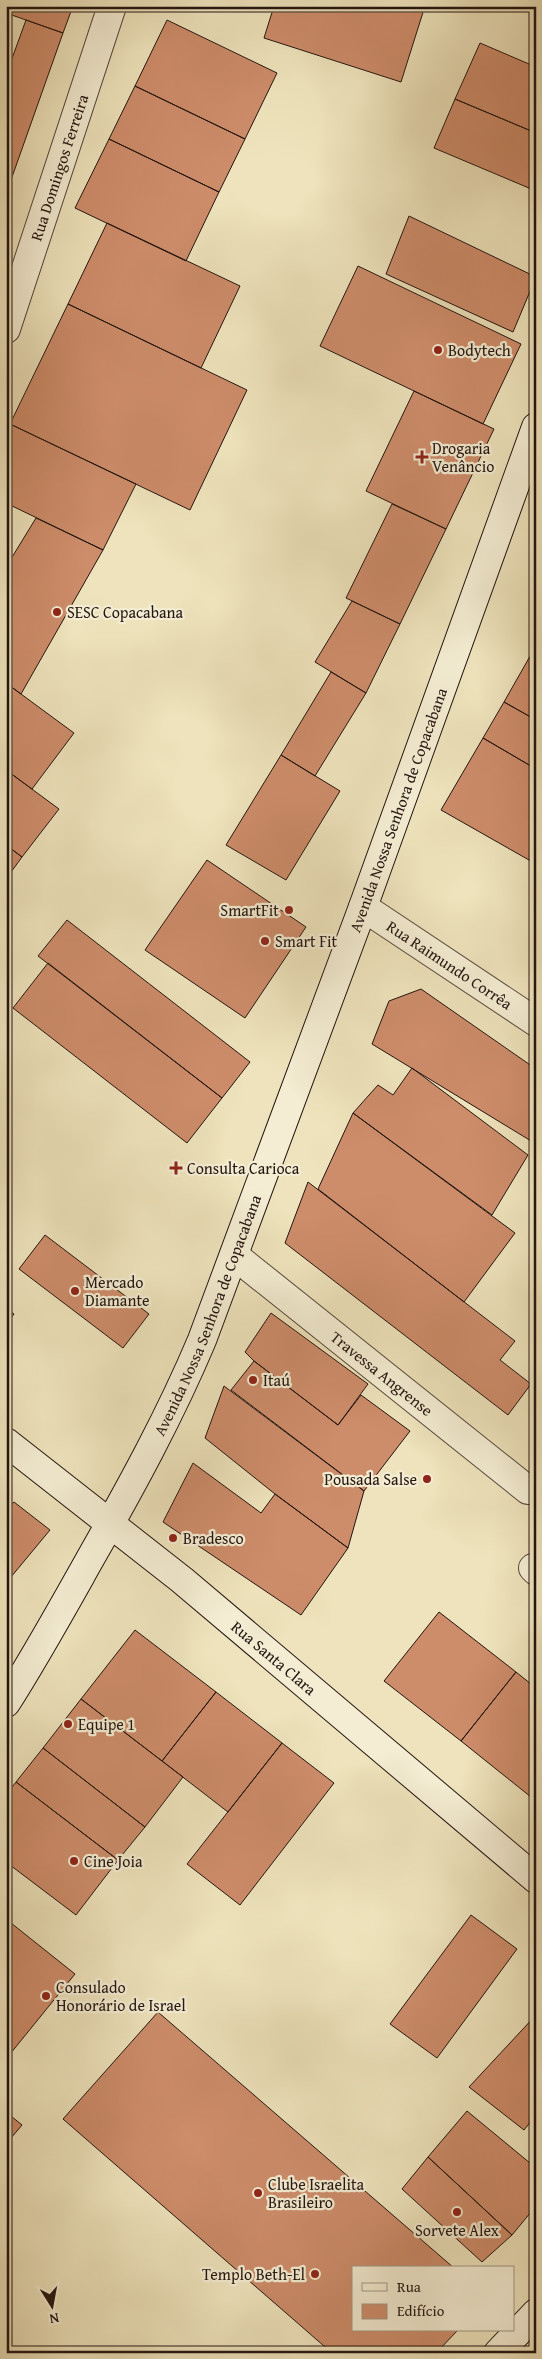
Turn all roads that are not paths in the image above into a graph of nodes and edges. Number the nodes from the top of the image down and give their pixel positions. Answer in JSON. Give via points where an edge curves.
{"nodes":[{"id":1,"x":112,"y":6,"type":"edge"},
{"id":2,"x":6,"y":329,"type":"edge"},
{"id":3,"x":536,"y":427,"type":"edge"},
{"id":4,"x":363,"y":907,"type":"junction"},
{"id":5,"x":536,"y":1022,"type":"edge"},
{"id":6,"x":235,"y":1256,"type":"junction"},
{"id":7,"x":6,"y":1442,"type":"edge"},
{"id":8,"x":528,"y":1490,"type":"dead end"},
{"id":9,"x":110,"y":1524,"type":"junction"},
{"id":10,"x":6,"y":1703,"type":"edge"},
{"id":11,"x":536,"y":1879,"type":"edge"},
{"id":12,"x":536,"y":2312,"type":"edge"},
{"id":13,"x":498,"y":2353,"type":"edge"}],
"edges":[{"from":1,"to":2,"type":"main road","name":"Rua Domingos Ferreira"},
{"from":3,"to":4,"type":"main road","name":"Avenida Nossa Senhora de Copacabana"},
{"from":4,"to":5,"type":"main road","name":"Rua Raimundo Corrêa"},
{"from":4,"to":6,"type":"main road","name":"Avenida Nossa Senhora de Copacabana"},
{"from":6,"to":8,"type":"main road","name":"Travessa Angrense"},
{"from":6,"to":9,"type":"main road","name":"Avenida Nossa Senhora de Copacabana","via":[[180,1393]]},
{"from":7,"to":9,"type":"main road","name":"Rua Santa Clara"},
{"from":9,"to":10,"type":"main road","name":"Avenida Nossa Senhora de Copacabana"},
{"from":9,"to":11,"type":"main road","name":"Rua Santa Clara","via":[[182,1580]]},
{"from":12,"to":13,"type":"main road"}]}
